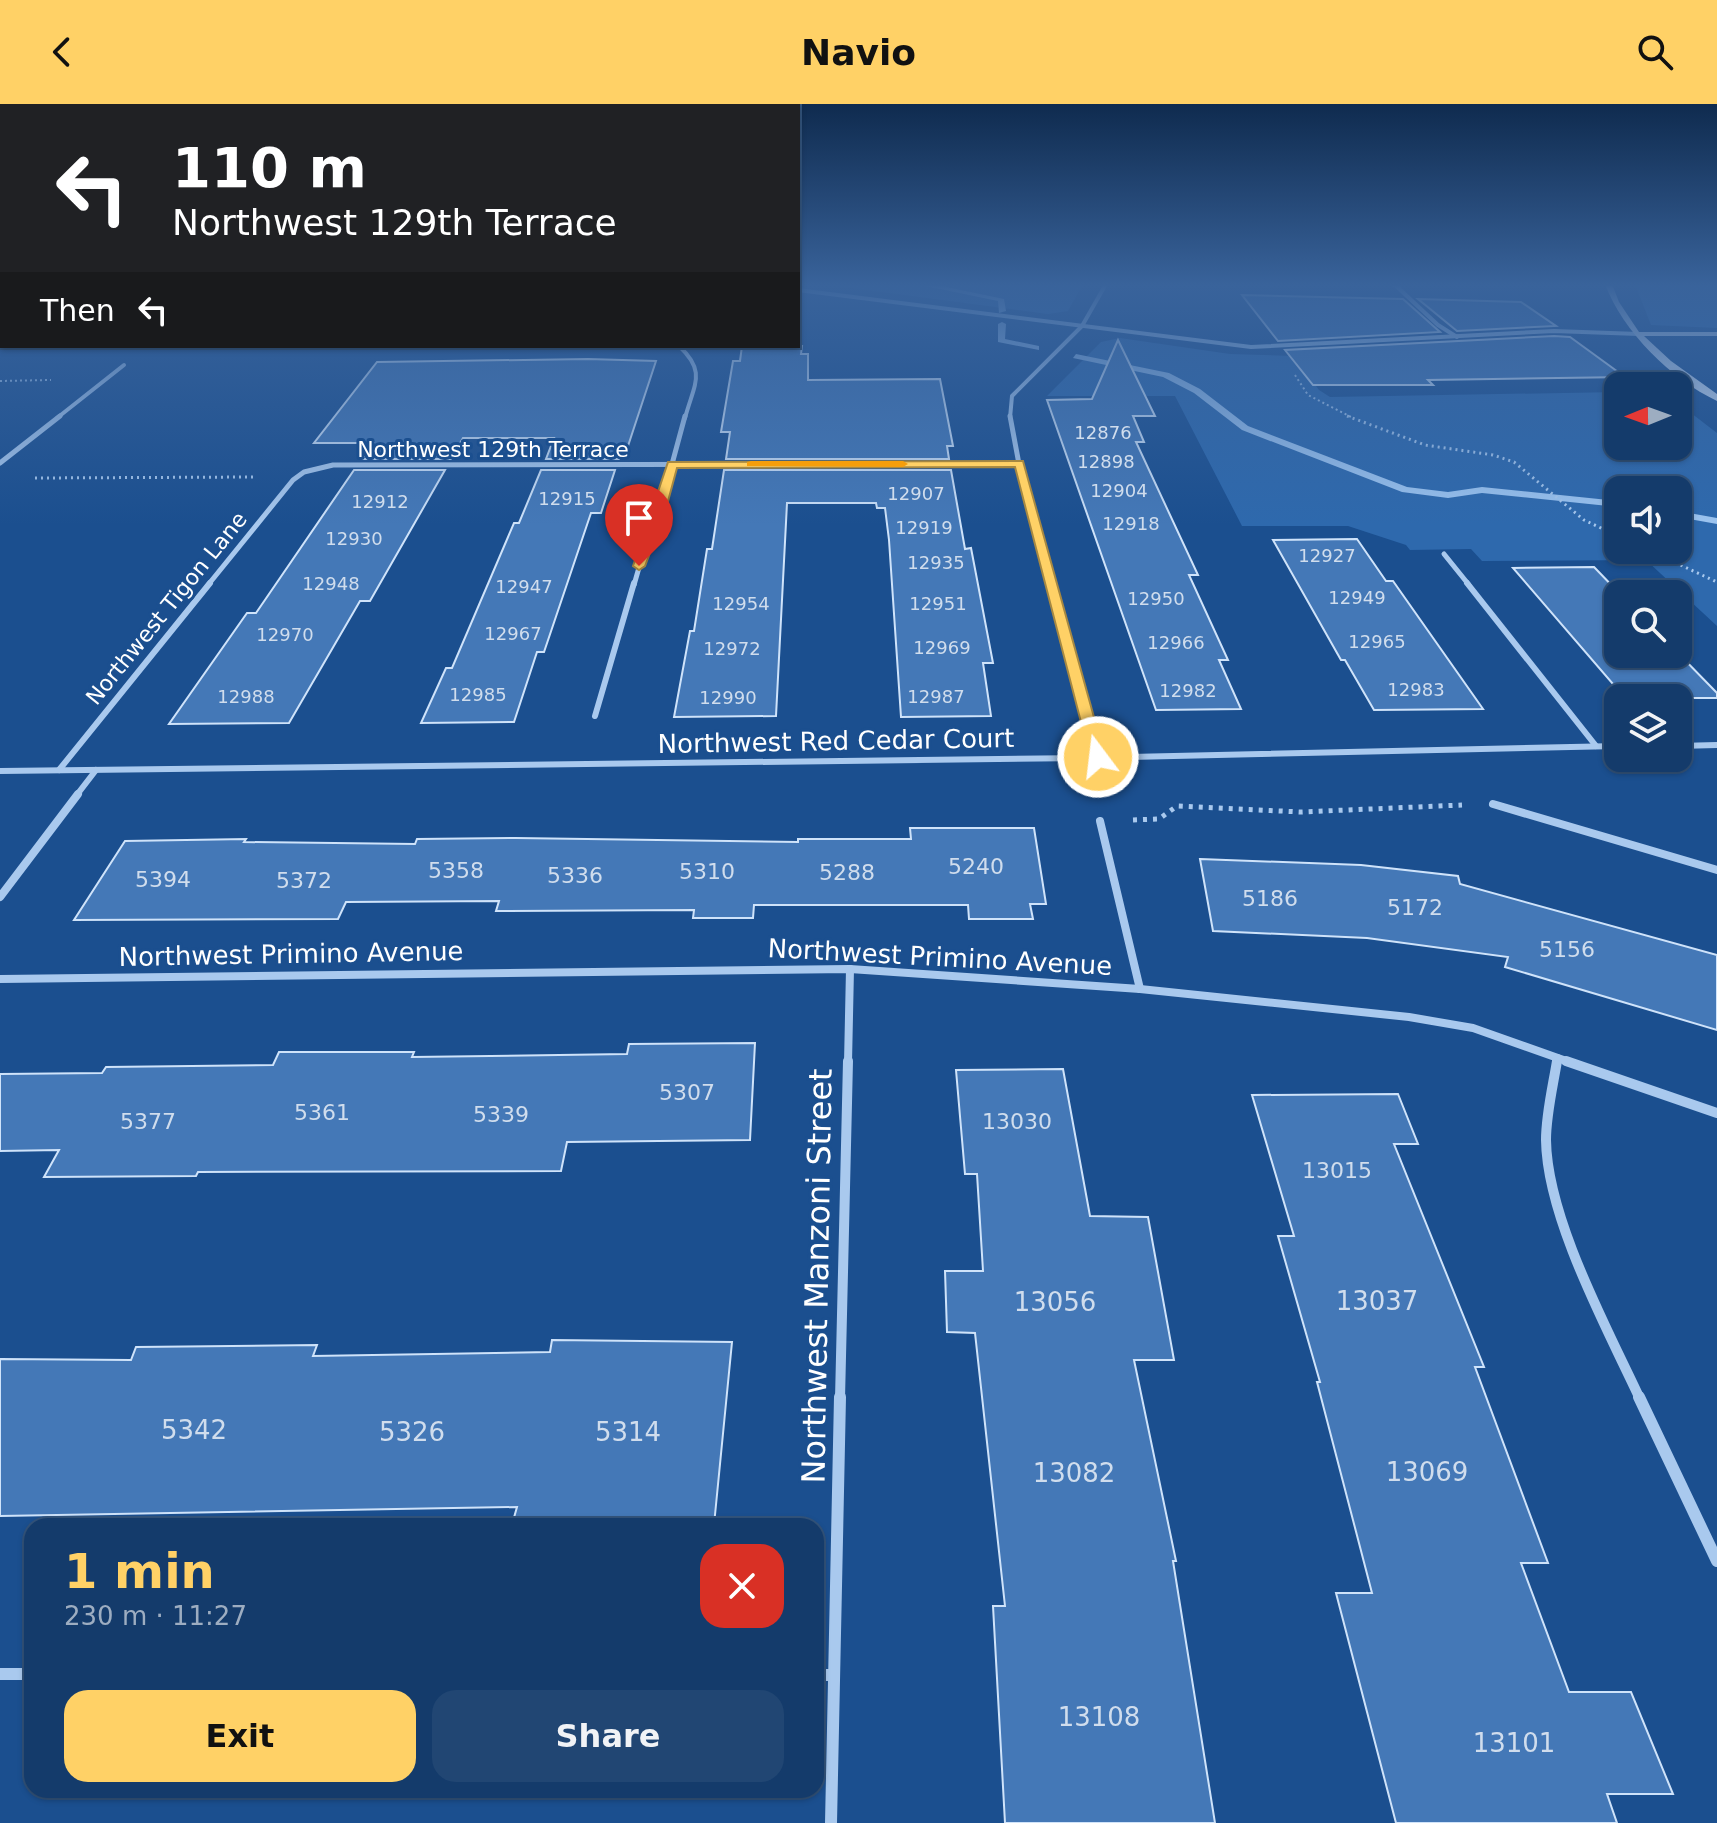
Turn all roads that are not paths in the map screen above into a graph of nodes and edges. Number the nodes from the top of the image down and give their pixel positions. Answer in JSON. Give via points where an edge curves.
{"nodes":[{"id":1,"x":695,"y":364,"type":"edge"},
{"id":2,"x":1044,"y":364,"type":"edge"},
{"id":3,"x":1672,"y":364,"type":"edge"},
{"id":4,"x":124,"y":365,"type":"dead end"},
{"id":5,"x":1717,"y":398,"type":"edge"},
{"id":6,"x":0,"y":463,"type":"edge"},
{"id":7,"x":672,"y":464,"type":"junction"},
{"id":8,"x":1019,"y":464,"type":"junction"},
{"id":9,"x":301,"y":474,"type":"joint"},
{"id":10,"x":1444,"y":554,"type":"dead end"},
{"id":11,"x":595,"y":716,"type":"dead end"},
{"id":12,"x":1717,"y":745,"type":"edge"},
{"id":13,"x":1596,"y":746,"type":"junction"},
{"id":14,"x":1604,"y":746,"type":"edge"},
{"id":15,"x":1692,"y":746,"type":"edge"},
{"id":16,"x":1098,"y":757,"type":"junction"},
{"id":17,"x":59,"y":770,"type":"junction"},
{"id":18,"x":96,"y":770,"type":"junction"},
{"id":19,"x":0,"y":771,"type":"edge"},
{"id":20,"x":1493,"y":804,"type":"road end"},
{"id":21,"x":1100,"y":821,"type":"road end"},
{"id":22,"x":1717,"y":870,"type":"edge"},
{"id":23,"x":0,"y":897,"type":"edge"},
{"id":24,"x":850,"y":969,"type":"junction"},
{"id":25,"x":0,"y":979,"type":"edge"},
{"id":26,"x":1140,"y":989,"type":"junction"},
{"id":27,"x":1557,"y":1058,"type":"junction"},
{"id":28,"x":1717,"y":1113,"type":"edge"},
{"id":29,"x":1717,"y":1561,"type":"edge"},
{"id":30,"x":0,"y":1674,"type":"edge"},
{"id":31,"x":24,"y":1674,"type":"edge"},
{"id":32,"x":824,"y":1675,"type":"edge"},
{"id":33,"x":834,"y":1675,"type":"junction"},
{"id":34,"x":831,"y":1823,"type":"edge"}],
"edges":[{"from":1,"to":7,"type":"street"},
{"from":2,"to":8,"type":"street","via":[[1012,396],[1010,416]]},
{"from":3,"to":5,"type":"main road"},
{"from":4,"to":6,"type":"street"},
{"from":7,"to":8,"type":"street","name":"Northwest 129th Terrace"},
{"from":7,"to":9,"type":"street","name":"Northwest 129th Terrace","via":[[333,465]]},
{"from":7,"to":11,"type":"street"},
{"from":8,"to":16,"type":"street"},
{"from":9,"to":17,"type":"street","name":"Northwest Tigon Lane"},
{"from":10,"to":13,"type":"street"},
{"from":12,"to":15,"type":"street"},
{"from":13,"to":14,"type":"street","name":"Northwest Red Cedar Court"},
{"from":13,"to":16,"type":"street","name":"Northwest Red Cedar Court"},
{"from":16,"to":18,"type":"street","name":"Northwest Red Cedar Court"},
{"from":17,"to":18,"type":"street","name":"Northwest Red Cedar Court"},
{"from":17,"to":19,"type":"street","name":"Northwest Red Cedar Court"},
{"from":18,"to":23,"type":"street"},
{"from":20,"to":22,"type":"street"},
{"from":21,"to":26,"type":"street"},
{"from":24,"to":25,"type":"street","name":"Northwest Primino Avenue"},
{"from":24,"to":26,"type":"street","name":"Northwest Primino Avenue"},
{"from":24,"to":33,"type":"street","name":"Northwest Manzoni Street"},
{"from":26,"to":27,"type":"street","name":"Northwest Primino Avenue","via":[[1409,1017],[1473,1028]]},
{"from":27,"to":28,"type":"street","name":"Northwest Primino Avenue"},
{"from":27,"to":29,"type":"street","via":[[1546,1140],[1558,1208],[1593,1299]]},
{"from":30,"to":31,"type":"street"},
{"from":32,"to":33,"type":"street"},
{"from":33,"to":34,"type":"street","name":"Northwest Manzoni Street"}]}
